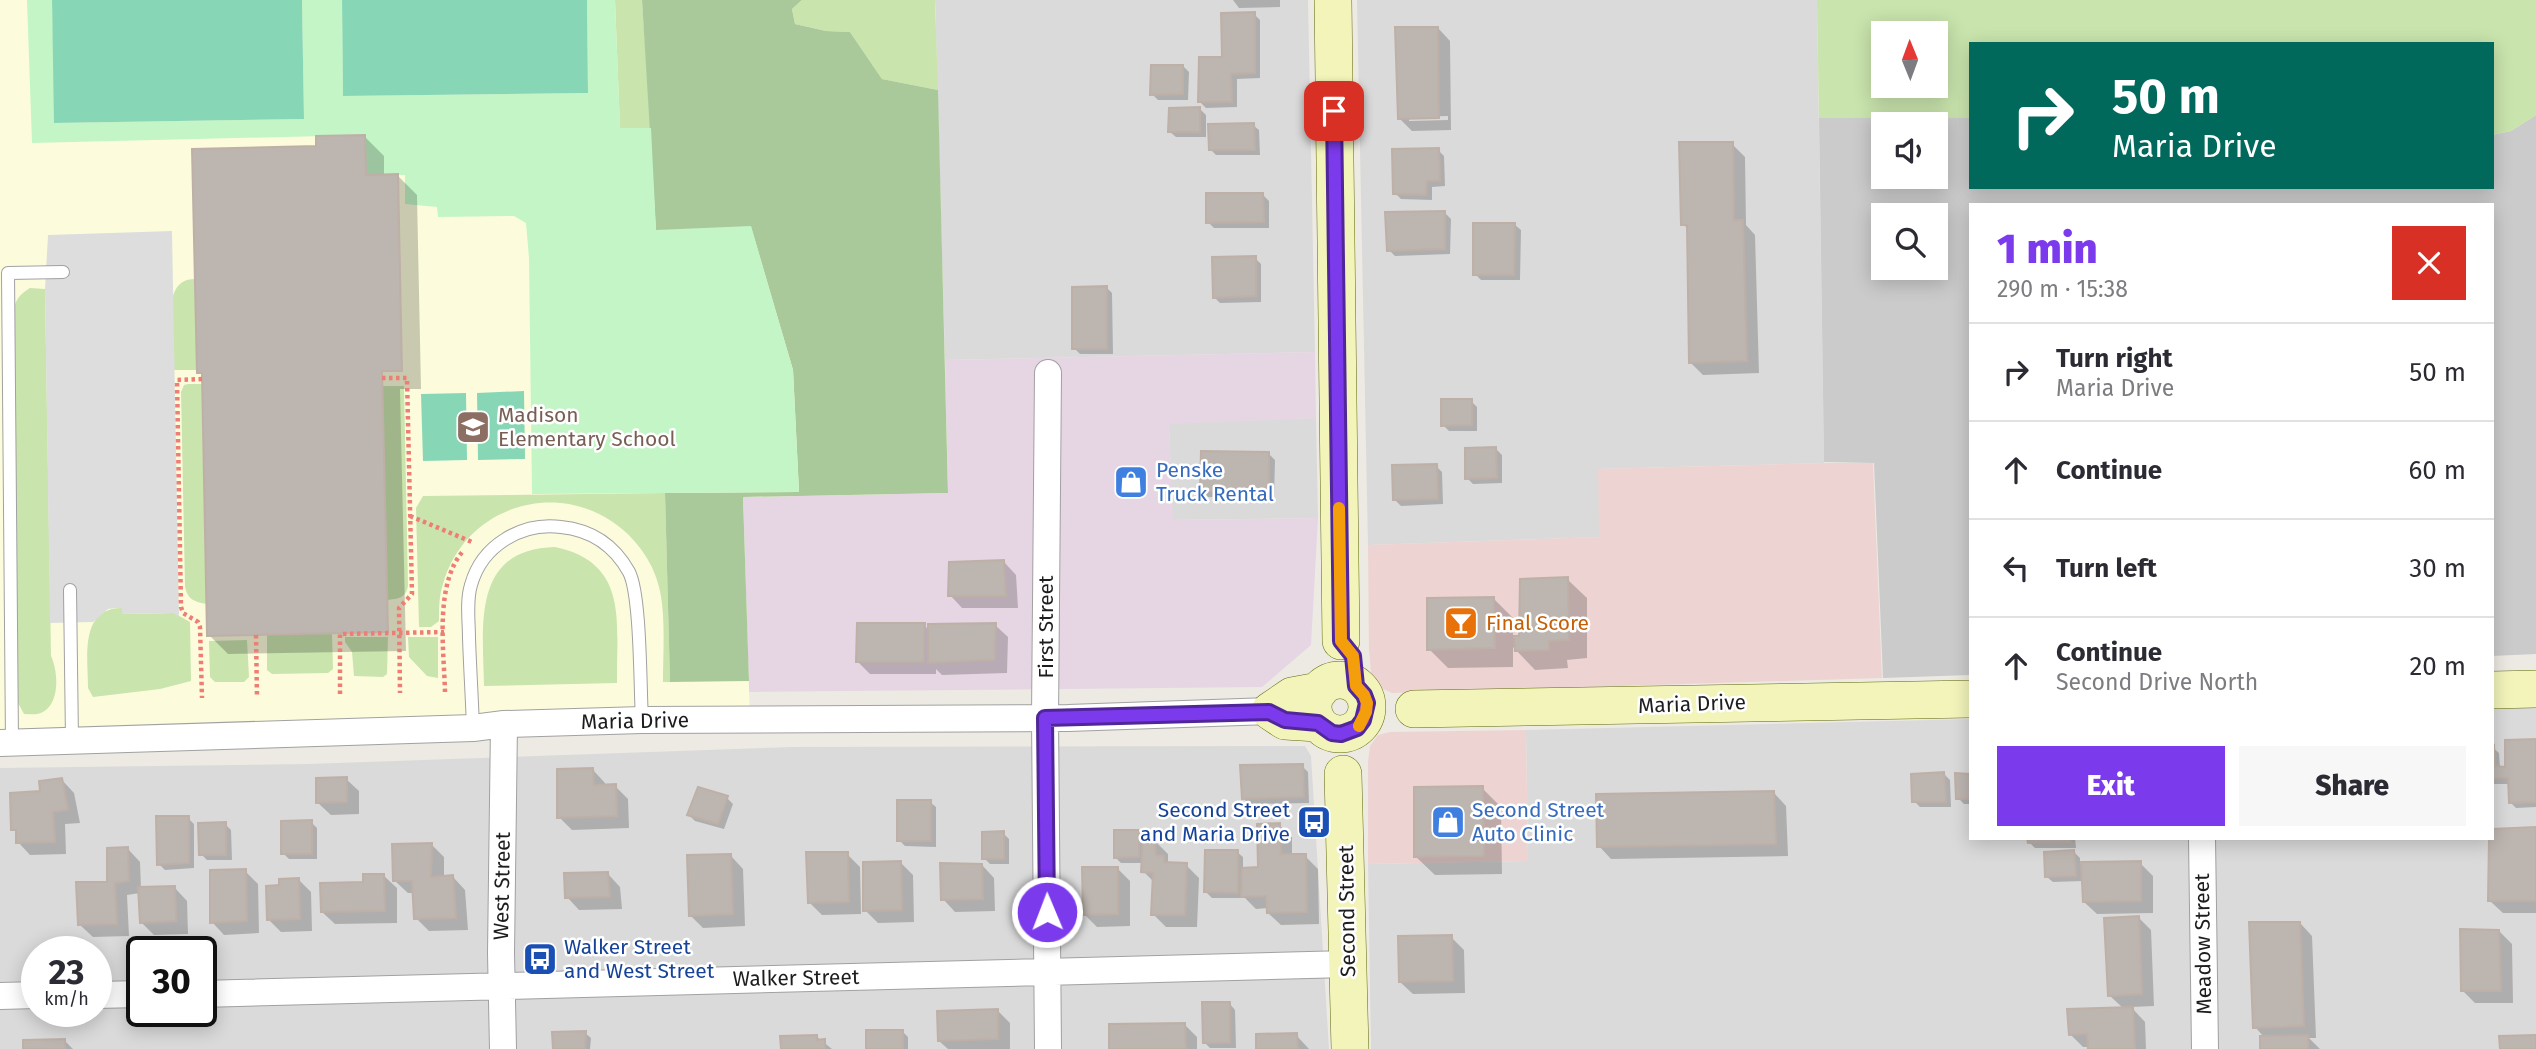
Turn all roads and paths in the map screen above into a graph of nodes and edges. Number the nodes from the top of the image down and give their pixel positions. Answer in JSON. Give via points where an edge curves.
{"nodes":[{"id":1,"x":1333,"y":0,"type":"edge"},
{"id":2,"x":63,"y":272,"type":"dead end"},
{"id":3,"x":1048,"y":373,"type":"dead end"},
{"id":4,"x":202,"y":379,"type":"dead end"},
{"id":5,"x":382,"y":379,"type":"dead end"},
{"id":6,"x":410,"y":516,"type":"junction"},
{"id":7,"x":477,"y":536,"type":"dead end"},
{"id":8,"x":471,"y":542,"type":"junction"},
{"id":9,"x":70,"y":590,"type":"dead end"},
{"id":10,"x":444,"y":632,"type":"junction"},
{"id":11,"x":398,"y":633,"type":"junction"},
{"id":12,"x":256,"y":635,"type":"dead end"},
{"id":13,"x":2536,"y":689,"type":"edge"},
{"id":14,"x":2494,"y":690,"type":"edge"},
{"id":15,"x":445,"y":692,"type":"dead end"},
{"id":16,"x":400,"y":693,"type":"dead end"},
{"id":17,"x":341,"y":695,"type":"dead end"},
{"id":18,"x":257,"y":697,"type":"dead end"},
{"id":19,"x":202,"y":698,"type":"dead end"},
{"id":20,"x":1969,"y":699,"type":"edge"},
{"id":21,"x":1339,"y":707,"type":"junction"},
{"id":22,"x":1269,"y":712,"type":"joint"},
{"id":23,"x":1045,"y":718,"type":"junction"},
{"id":24,"x":642,"y":720,"type":"junction"},
{"id":25,"x":503,"y":724,"type":"junction"},
{"id":26,"x":473,"y":728,"type":"junction"},
{"id":27,"x":72,"y":740,"type":"junction"},
{"id":28,"x":6,"y":742,"type":"edge"},
{"id":29,"x":2202,"y":840,"type":"edge"},
{"id":30,"x":1348,"y":964,"type":"junction"},
{"id":31,"x":1048,"y":970,"type":"junction"},
{"id":32,"x":501,"y":985,"type":"junction"},
{"id":33,"x":217,"y":994,"type":"edge"},
{"id":34,"x":21,"y":995,"type":"edge"},
{"id":35,"x":0,"y":996,"type":"edge"},
{"id":36,"x":503,"y":1049,"type":"edge"},
{"id":37,"x":1048,"y":1049,"type":"edge"},
{"id":38,"x":1350,"y":1049,"type":"edge"},
{"id":39,"x":2205,"y":1049,"type":"edge"}],
"edges":[{"from":1,"to":21,"type":"street","via":[[1341,641],[1329,658]]},
{"from":2,"to":28,"type":"lane","via":[[8,273]]},
{"from":3,"to":23,"type":"street","name":"First Street"},
{"from":4,"to":19,"type":"path","via":[[177,380],[181,607],[200,627]]},
{"from":5,"to":6,"type":"path","via":[[407,378]]},
{"from":6,"to":8,"type":"path"},
{"from":6,"to":11,"type":"path","via":[[412,594],[398,608]]},
{"from":7,"to":8,"type":"path"},
{"from":8,"to":10,"type":"path","via":[[451,572],[444,596]]},
{"from":9,"to":27,"type":"lane"},
{"from":10,"to":11,"type":"path"},
{"from":10,"to":15,"type":"path"},
{"from":11,"to":16,"type":"path"},
{"from":11,"to":17,"type":"path","via":[[340,634]]},
{"from":12,"to":18,"type":"path"},
{"from":13,"to":14,"type":"street"},
{"from":20,"to":21,"type":"street","name":"Maria Drive","via":[[1414,709],[1397,718]]},
{"from":21,"to":22,"type":"street","name":"Maria Drive","via":[[1292,696]]},
{"from":21,"to":30,"type":"street","name":"Second Street","via":[[1328,751],[1342,774]]},
{"from":22,"to":23,"type":"street","name":"Maria Drive"},
{"from":23,"to":24,"type":"street","name":"Maria Drive"},
{"from":23,"to":31,"type":"street","name":"First Street"},
{"from":24,"to":25,"type":"street","name":"Maria Drive"},
{"from":24,"to":26,"type":"lane","via":[[630,574],[599,538],[548,525],[519,531],[499,544],[482,561],[471,585]]},
{"from":25,"to":26,"type":"street","name":"Maria Drive"},
{"from":25,"to":32,"type":"street","name":"West Street"},
{"from":26,"to":27,"type":"street","name":"Maria Drive"},
{"from":27,"to":28,"type":"street","name":"Maria Drive"},
{"from":29,"to":39,"type":"street","name":"Meadow Street"},
{"from":30,"to":31,"type":"street","name":"Walker Street"},
{"from":30,"to":38,"type":"street","name":"Second Street"},
{"from":31,"to":32,"type":"street","name":"Walker Street"},
{"from":31,"to":37,"type":"street","name":"First Street"},
{"from":32,"to":33,"type":"street","name":"Walker Street"},
{"from":32,"to":36,"type":"street","name":"West Street"},
{"from":34,"to":35,"type":"street"}]}
